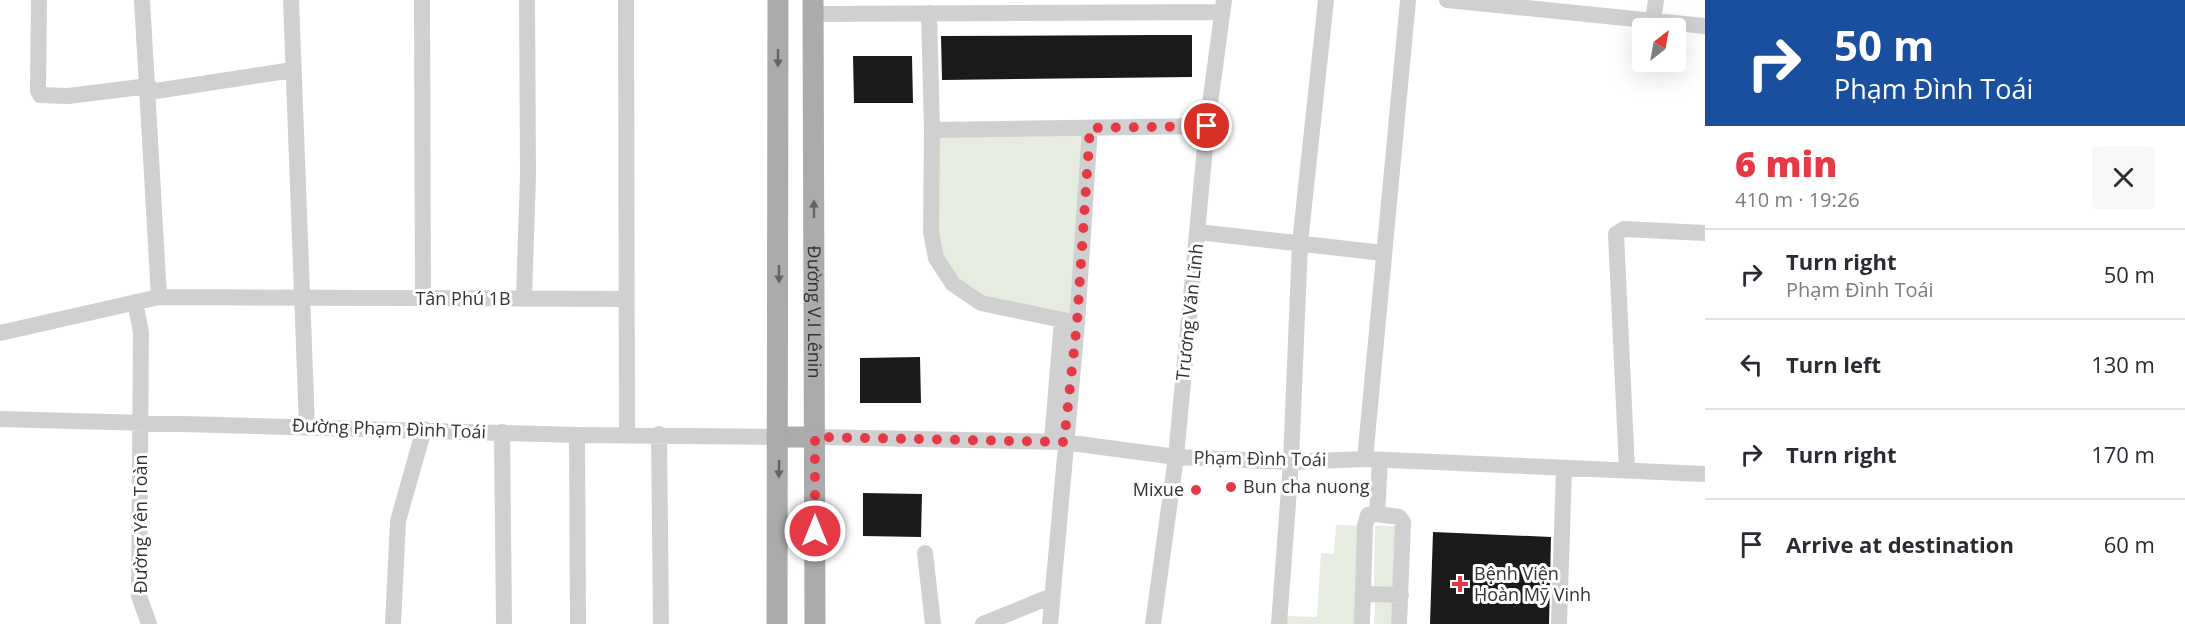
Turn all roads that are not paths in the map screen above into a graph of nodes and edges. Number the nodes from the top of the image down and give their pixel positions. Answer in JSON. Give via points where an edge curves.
{"nodes":[{"id":1,"x":39,"y":0,"type":"edge"},
{"id":2,"x":142,"y":0,"type":"edge"},
{"id":3,"x":291,"y":0,"type":"edge"},
{"id":4,"x":422,"y":0,"type":"edge"},
{"id":5,"x":527,"y":0,"type":"edge"},
{"id":6,"x":626,"y":0,"type":"edge"},
{"id":7,"x":778,"y":0,"type":"edge"},
{"id":8,"x":1326,"y":0,"type":"edge"},
{"id":9,"x":1408,"y":0,"type":"edge"},
{"id":10,"x":1447,"y":0,"type":"edge"},
{"id":11,"x":1656,"y":0,"type":"edge"},
{"id":12,"x":1223,"y":6,"type":"edge"},
{"id":13,"x":813,"y":7,"type":"edge"},
{"id":14,"x":929,"y":13,"type":"junction"},
{"id":15,"x":1653,"y":18,"type":"edge"},
{"id":16,"x":1632,"y":19,"type":"edge"},
{"id":17,"x":1686,"y":24,"type":"edge"},
{"id":18,"x":1705,"y":26,"type":"edge"},
{"id":19,"x":293,"y":70,"type":"junction"},
{"id":20,"x":149,"y":89,"type":"junction"},
{"id":21,"x":1207,"y":126,"type":"junction"},
{"id":22,"x":1090,"y":128,"type":"junction"},
{"id":23,"x":932,"y":130,"type":"junction"},
{"id":24,"x":1198,"y":232,"type":"junction"},
{"id":25,"x":1705,"y":233,"type":"edge"},
{"id":26,"x":1300,"y":243,"type":"junction"},
{"id":27,"x":1383,"y":253,"type":"junction"},
{"id":28,"x":159,"y":297,"type":"junction"},
{"id":29,"x":423,"y":298,"type":"junction"},
{"id":30,"x":524,"y":298,"type":"junction"},
{"id":31,"x":301,"y":299,"type":"junction"},
{"id":32,"x":625,"y":299,"type":"junction"},
{"id":33,"x":135,"y":302,"type":"junction"},
{"id":34,"x":1070,"y":321,"type":"junction"},
{"id":35,"x":0,"y":333,"type":"edge"},
{"id":36,"x":0,"y":419,"type":"edge"},
{"id":37,"x":141,"y":422,"type":"junction"},
{"id":38,"x":307,"y":426,"type":"junction"},
{"id":39,"x":424,"y":429,"type":"junction"},
{"id":40,"x":502,"y":432,"type":"junction"},
{"id":41,"x":627,"y":433,"type":"junction"},
{"id":42,"x":659,"y":434,"type":"junction"},
{"id":43,"x":576,"y":435,"type":"junction"},
{"id":44,"x":779,"y":437,"type":"junction"},
{"id":45,"x":815,"y":437,"type":"junction"},
{"id":46,"x":1058,"y":442,"type":"junction"},
{"id":47,"x":1176,"y":457,"type":"junction"},
{"id":48,"x":1373,"y":460,"type":"junction"},
{"id":49,"x":1291,"y":462,"type":"junction"},
{"id":50,"x":1564,"y":469,"type":"junction"},
{"id":51,"x":1627,"y":470,"type":"junction"},
{"id":52,"x":1705,"y":474,"type":"edge"},
{"id":53,"x":1377,"y":514,"type":"junction"},
{"id":54,"x":925,"y":554,"type":"dead end"},
{"id":55,"x":1363,"y":594,"type":"junction"},
{"id":56,"x":1401,"y":595,"type":"junction"},
{"id":57,"x":1052,"y":597,"type":"junction"},
{"id":58,"x":149,"y":624,"type":"edge"},
{"id":59,"x":393,"y":624,"type":"edge"},
{"id":60,"x":504,"y":624,"type":"edge"},
{"id":61,"x":578,"y":624,"type":"edge"},
{"id":62,"x":660,"y":624,"type":"edge"},
{"id":63,"x":777,"y":624,"type":"edge"},
{"id":64,"x":814,"y":624,"type":"edge"},
{"id":65,"x":933,"y":624,"type":"edge"},
{"id":66,"x":983,"y":624,"type":"edge"},
{"id":67,"x":1050,"y":624,"type":"edge"},
{"id":68,"x":1153,"y":624,"type":"edge"},
{"id":69,"x":1279,"y":624,"type":"edge"},
{"id":70,"x":1362,"y":624,"type":"edge"},
{"id":71,"x":1399,"y":624,"type":"edge"},
{"id":72,"x":1559,"y":624,"type":"edge"}],
"edges":[{"from":1,"to":20,"type":"street","via":[[40,95]]},
{"from":2,"to":20,"type":"street"},
{"from":3,"to":19,"type":"street"},
{"from":4,"to":29,"type":"street"},
{"from":5,"to":30,"type":"street"},
{"from":6,"to":32,"type":"street"},
{"from":7,"to":44,"type":"main road","name":"Đường V.I Lênin","one_way":true},
{"from":8,"to":26,"type":"street"},
{"from":9,"to":27,"type":"street"},
{"from":10,"to":16,"type":"street"},
{"from":11,"to":15,"type":"street"},
{"from":12,"to":14,"type":"street"},
{"from":12,"to":21,"type":"street","name":"Trương Văn Lĩnh"},
{"from":13,"to":14,"type":"street"},
{"from":45,"to":13,"type":"main road","name":"Đường V.I Lênin","one_way":true},
{"from":14,"to":23,"type":"street"},
{"from":17,"to":18,"type":"street"},
{"from":19,"to":20,"type":"street"},
{"from":19,"to":31,"type":"street"},
{"from":20,"to":28,"type":"street"},
{"from":21,"to":22,"type":"street"},
{"from":21,"to":24,"type":"street","name":"Trương Văn Lĩnh"},
{"from":22,"to":23,"type":"street"},
{"from":22,"to":34,"type":"street"},
{"from":23,"to":34,"type":"street","via":[[931,232],[936,258],[946,276],[981,303]]},
{"from":24,"to":26,"type":"street"},
{"from":24,"to":47,"type":"street","name":"Trương Văn Lĩnh"},
{"from":25,"to":51,"type":"street","via":[[1624,229],[1616,234]]},
{"from":26,"to":27,"type":"street"},
{"from":26,"to":49,"type":"street"},
{"from":27,"to":48,"type":"street"},
{"from":28,"to":31,"type":"street","name":"Tân Phú 1B"},
{"from":28,"to":33,"type":"street","name":"Tân Phú 1B"},
{"from":29,"to":30,"type":"street","name":"Tân Phú 1B"},
{"from":29,"to":31,"type":"street","name":"Tân Phú 1B"},
{"from":30,"to":32,"type":"street","name":"Tân Phú 1B"},
{"from":31,"to":38,"type":"street"},
{"from":32,"to":41,"type":"street"},
{"from":33,"to":35,"type":"street","name":"Tân Phú 1B"},
{"from":33,"to":37,"type":"street","name":"Đường Yên Toàn","via":[[141,332]]},
{"from":34,"to":46,"type":"street"},
{"from":36,"to":37,"type":"street","name":"Đường Phạm Đình Toái"},
{"from":37,"to":38,"type":"street","name":"Đường Phạm Đình Toái"},
{"from":37,"to":58,"type":"street","name":"Đường Yên Toàn","via":[[139,596]]},
{"from":38,"to":39,"type":"street","name":"Đường Phạm Đình Toái"},
{"from":39,"to":40,"type":"street","name":"Đường Phạm Đình Toái"},
{"from":39,"to":59,"type":"street","via":[[398,522]]},
{"from":40,"to":43,"type":"street","name":"Đường Phạm Đình Toái"},
{"from":40,"to":60,"type":"street"},
{"from":41,"to":42,"type":"street","name":"Đường Phạm Đình Toái"},
{"from":41,"to":43,"type":"street","name":"Đường Phạm Đình Toái"},
{"from":42,"to":44,"type":"street","name":"Đường Phạm Đình Toái"},
{"from":42,"to":62,"type":"street"},
{"from":43,"to":61,"type":"street"},
{"from":44,"to":45,"type":"main road"},
{"from":44,"to":63,"type":"main road","name":"Đường V.I Lênin","one_way":true},
{"from":45,"to":46,"type":"street","name":"Phạm Đình Toái"},
{"from":45,"to":64,"type":"main road","name":"Đường V.I Lênin"},
{"from":46,"to":47,"type":"street","name":"Phạm Đình Toái"},
{"from":46,"to":57,"type":"street"},
{"from":47,"to":49,"type":"street","name":"Phạm Đình Toái"},
{"from":47,"to":68,"type":"street","name":"Trương Văn Lĩnh"},
{"from":48,"to":49,"type":"street","name":"Phạm Đình Toái"},
{"from":48,"to":50,"type":"street","name":"Phạm Đình Toái"},
{"from":48,"to":53,"type":"street"},
{"from":49,"to":69,"type":"street"},
{"from":50,"to":51,"type":"street","name":"Phạm Đình Toái"},
{"from":50,"to":72,"type":"street"},
{"from":51,"to":52,"type":"street","name":"Phạm Đình Toái"},
{"from":53,"to":55,"type":"street","via":[[1368,515],[1365,526]]},
{"from":53,"to":56,"type":"street","via":[[1399,517],[1403,522]]},
{"from":54,"to":65,"type":"street"},
{"from":55,"to":56,"type":"street"},
{"from":55,"to":70,"type":"street"},
{"from":56,"to":71,"type":"street"},
{"from":57,"to":66,"type":"street"},
{"from":57,"to":67,"type":"street"}]}
